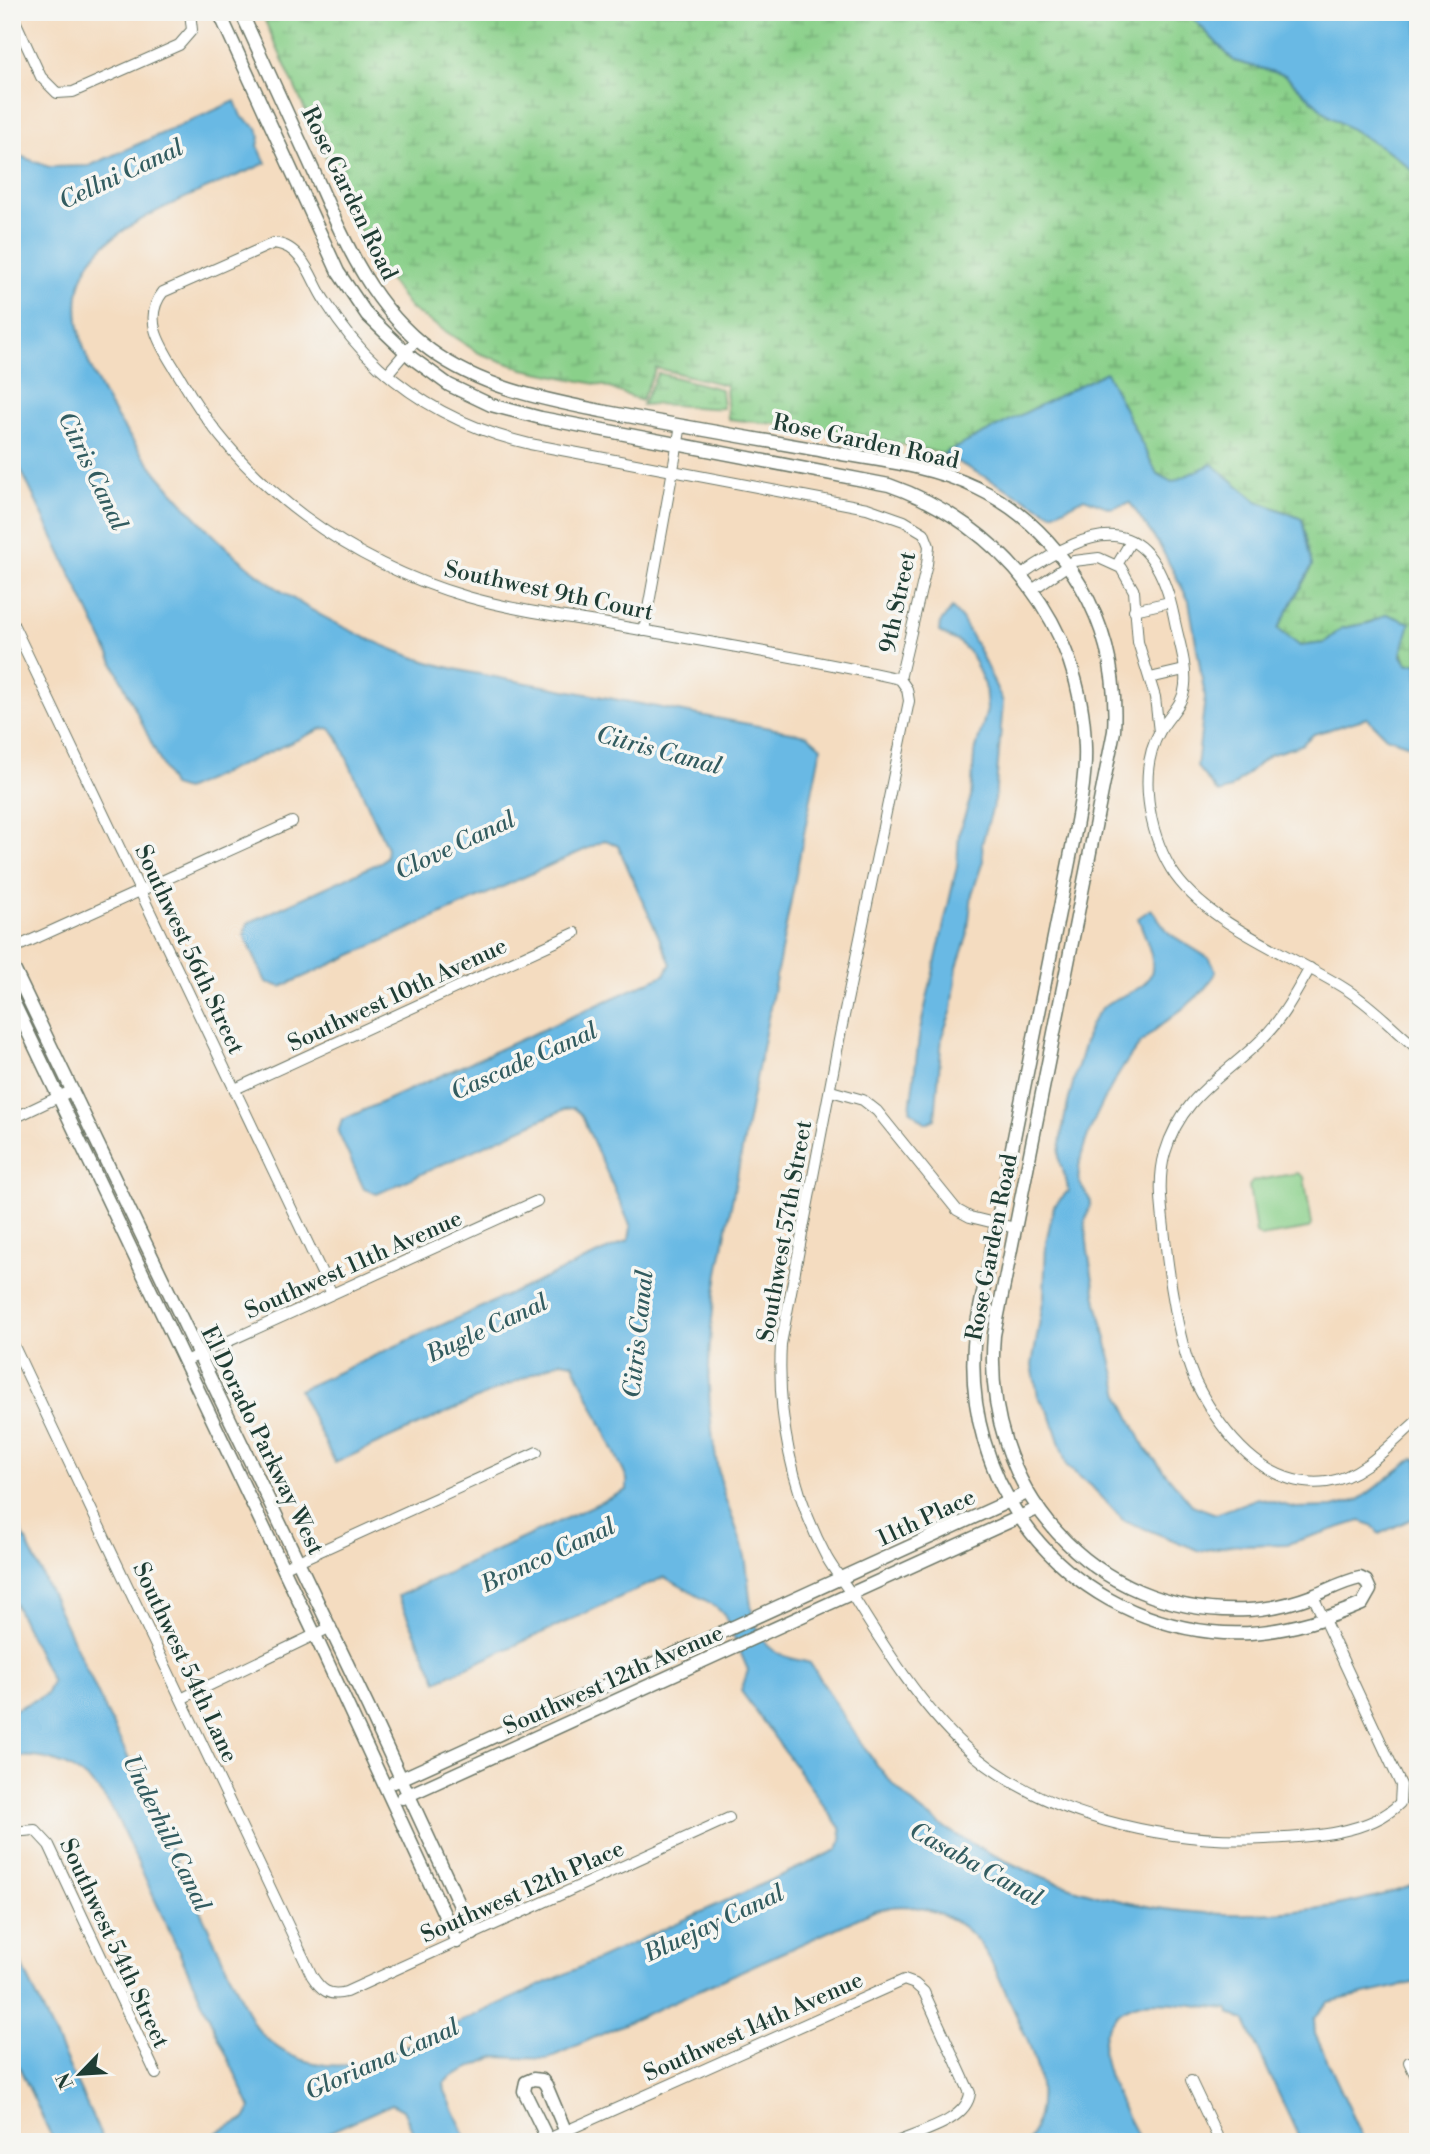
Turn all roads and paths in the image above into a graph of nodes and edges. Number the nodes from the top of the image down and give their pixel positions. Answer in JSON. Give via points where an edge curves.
{"nodes":[{"id":1,"x":190,"y":12,"type":"edge"},
{"id":2,"x":219,"y":12,"type":"edge"},
{"id":3,"x":241,"y":12,"type":"edge"},
{"id":4,"x":12,"y":14,"type":"edge"},
{"id":5,"x":416,"y":340,"type":"junction"},
{"id":6,"x":405,"y":353,"type":"junction"},
{"id":7,"x":387,"y":374,"type":"junction"},
{"id":8,"x":681,"y":425,"type":"junction"},
{"id":9,"x":677,"y":443,"type":"junction"},
{"id":10,"x":673,"y":472,"type":"junction"},
{"id":11,"x":1130,"y":541,"type":"junction"},
{"id":12,"x":1056,"y":550,"type":"junction"},
{"id":13,"x":1068,"y":565,"type":"junction"},
{"id":14,"x":1117,"y":565,"type":"junction"},
{"id":15,"x":1021,"y":575,"type":"junction"},
{"id":16,"x":1032,"y":590,"type":"junction"},
{"id":17,"x":1170,"y":602,"type":"junction"},
{"id":18,"x":1134,"y":610,"type":"junction"},
{"id":19,"x":12,"y":621,"type":"edge"},
{"id":20,"x":644,"y":631,"type":"junction"},
{"id":21,"x":1184,"y":670,"type":"junction"},
{"id":22,"x":1150,"y":678,"type":"junction"},
{"id":23,"x":900,"y":679,"type":"junction"},
{"id":24,"x":1159,"y":733,"type":"junction"},
{"id":25,"x":292,"y":822,"type":"dead end"},
{"id":26,"x":141,"y":890,"type":"junction"},
{"id":27,"x":575,"y":933,"type":"dead end"},
{"id":28,"x":12,"y":949,"type":"edge"},
{"id":29,"x":12,"y":965,"type":"edge"},
{"id":30,"x":1310,"y":968,"type":"junction"},
{"id":31,"x":12,"y":999,"type":"edge"},
{"id":32,"x":1418,"y":1049,"type":"edge"},
{"id":33,"x":235,"y":1089,"type":"junction"},
{"id":34,"x":73,"y":1090,"type":"junction"},
{"id":35,"x":831,"y":1091,"type":"junction"},
{"id":36,"x":60,"y":1097,"type":"junction"},
{"id":37,"x":12,"y":1119,"type":"edge"},
{"id":38,"x":537,"y":1201,"type":"dead end"},
{"id":39,"x":997,"y":1225,"type":"junction"},
{"id":40,"x":1015,"y":1228,"type":"junction"},
{"id":41,"x":332,"y":1294,"type":"junction"},
{"id":42,"x":12,"y":1342,"type":"edge"},
{"id":43,"x":199,"y":1355,"type":"junction"},
{"id":44,"x":185,"y":1361,"type":"junction"},
{"id":45,"x":1418,"y":1420,"type":"edge"},
{"id":46,"x":537,"y":1452,"type":"dead end"},
{"id":47,"x":1027,"y":1493,"type":"junction"},
{"id":48,"x":1009,"y":1502,"type":"junction"},
{"id":49,"x":1037,"y":1509,"type":"junction"},
{"id":50,"x":1020,"y":1518,"type":"junction"},
{"id":51,"x":298,"y":1560,"type":"junction"},
{"id":52,"x":1418,"y":1567,"type":"edge"},
{"id":53,"x":283,"y":1568,"type":"junction"},
{"id":54,"x":842,"y":1579,"type":"junction"},
{"id":55,"x":1418,"y":1591,"type":"edge"},
{"id":56,"x":852,"y":1595,"type":"junction"},
{"id":57,"x":1312,"y":1596,"type":"junction"},
{"id":58,"x":1323,"y":1619,"type":"junction"},
{"id":59,"x":331,"y":1627,"type":"junction"},
{"id":60,"x":315,"y":1635,"type":"junction"},
{"id":61,"x":183,"y":1698,"type":"junction"},
{"id":62,"x":401,"y":1779,"type":"junction"},
{"id":63,"x":385,"y":1786,"type":"junction"},
{"id":64,"x":409,"y":1795,"type":"junction"},
{"id":65,"x":392,"y":1803,"type":"junction"},
{"id":66,"x":729,"y":1818,"type":"dead end"},
{"id":67,"x":12,"y":1832,"type":"edge"},
{"id":68,"x":474,"y":1934,"type":"junction"},
{"id":69,"x":457,"y":1942,"type":"junction"},
{"id":70,"x":329,"y":1993,"type":"joint"},
{"id":71,"x":1409,"y":2062,"type":"dead end"},
{"id":72,"x":156,"y":2074,"type":"dead end"},
{"id":73,"x":1191,"y":2081,"type":"dead end"},
{"id":74,"x":1418,"y":2081,"type":"edge"},
{"id":75,"x":567,"y":2137,"type":"edge"},
{"id":76,"x":549,"y":2140,"type":"edge"},
{"id":77,"x":897,"y":2142,"type":"edge"},
{"id":78,"x":1220,"y":2142,"type":"edge"}],
"edges":[{"from":1,"to":4,"type":"street","via":[[191,30],[179,45],[73,92],[57,93],[41,77]]},
{"from":2,"to":6,"type":"street","name":"Rose Garden Road","via":[[338,272],[367,315]]},
{"from":3,"to":5,"type":"street","name":"Rose Garden Road","via":[[353,257],[382,303]]},
{"from":5,"to":6,"type":"street"},
{"from":5,"to":8,"type":"street","name":"Rose Garden Road","via":[[446,361],[516,392]]},
{"from":6,"to":7,"type":"street"},
{"from":6,"to":9,"type":"street","name":"Rose Garden Road","via":[[449,385],[498,407]]},
{"from":7,"to":10,"type":"street","via":[[420,399],[483,430],[530,444]]},
{"from":7,"to":20,"type":"street","name":"Southwest 9th Court","via":[[341,326],[302,260],[287,245],[274,243],[163,292],[153,303],[153,325],[160,341],[217,432],[279,497],[318,527],[387,567],[452,592]]},
{"from":8,"to":9,"type":"street"},
{"from":8,"to":12,"type":"street","name":"Rose Garden Road","via":[[954,479],[1011,508]]},
{"from":9,"to":10,"type":"street"},
{"from":9,"to":15,"type":"street","name":"Rose Garden Road","via":[[869,479],[909,492],[947,510]]},
{"from":10,"to":20,"type":"street"},
{"from":10,"to":23,"type":"street","name":"9th Street","via":[[858,506],[904,521],[924,533],[929,546]]},
{"from":11,"to":12,"type":"street","via":[[1098,536]]},
{"from":11,"to":14,"type":"street"},
{"from":11,"to":17,"type":"street","via":[[1155,561]]},
{"from":12,"to":13,"type":"street","name":"Rose Garden Road"},
{"from":12,"to":15,"type":"street"},
{"from":13,"to":14,"type":"street","via":[[1099,558]]},
{"from":13,"to":16,"type":"street"},
{"from":13,"to":40,"type":"street","name":"Rose Garden Road","via":[[1093,608],[1107,647],[1114,731]]},
{"from":14,"to":18,"type":"street","via":[[1134,591]]},
{"from":15,"to":16,"type":"street","name":"Rose Garden Road"},
{"from":16,"to":39,"type":"street","name":"Rose Garden Road","via":[[1074,674],[1084,723],[1084,770]]},
{"from":17,"to":18,"type":"street"},
{"from":17,"to":21,"type":"street"},
{"from":18,"to":22,"type":"street"},
{"from":19,"to":26,"type":"street","name":"Southwest 56th Street"},
{"from":20,"to":23,"type":"street","name":"Southwest 9th Court"},
{"from":21,"to":22,"type":"street"},
{"from":21,"to":24,"type":"street","via":[[1182,700]]},
{"from":22,"to":24,"type":"street"},
{"from":23,"to":35,"type":"street","name":"Southwest 57th Street","via":[[909,701]]},
{"from":24,"to":30,"type":"street","via":[[1149,768],[1150,801],[1156,835],[1172,871],[1208,910]]},
{"from":25,"to":26,"type":"street"},
{"from":26,"to":28,"type":"street"},
{"from":26,"to":33,"type":"street","name":"Southwest 56th Street"},
{"from":27,"to":33,"type":"street","name":"Southwest 10th Avenue"},
{"from":29,"to":34,"type":"street","name":"El Dorado Parkway West"},
{"from":30,"to":32,"type":"street","via":[[1358,998]]},
{"from":30,"to":45,"type":"street","via":[[1263,1038],[1196,1095],[1175,1124],[1160,1188],[1170,1285],[1195,1381],[1217,1416],[1262,1467],[1284,1478],[1329,1482],[1369,1463]]},
{"from":31,"to":36,"type":"street","name":"El Dorado Parkway West"},
{"from":33,"to":41,"type":"street","name":"Southwest 56th Street"},
{"from":34,"to":36,"type":"street"},
{"from":34,"to":43,"type":"street","name":"El Dorado Parkway West"},
{"from":35,"to":39,"type":"street","via":[[855,1097],[877,1111],[957,1209]]},
{"from":35,"to":54,"type":"street","name":"Southwest 57th Street","via":[[784,1317],[780,1376],[786,1435],[800,1492],[827,1557]]},
{"from":36,"to":37,"type":"street"},
{"from":36,"to":44,"type":"street","name":"El Dorado Parkway West"},
{"from":38,"to":41,"type":"street","name":"Southwest 11th Avenue"},
{"from":39,"to":40,"type":"street"},
{"from":39,"to":48,"type":"street","name":"Rose Garden Road","via":[[975,1333],[973,1380],[987,1450]]},
{"from":40,"to":47,"type":"street","name":"Rose Garden Road","via":[[994,1335],[992,1381],[1004,1442]]},
{"from":41,"to":43,"type":"street","name":"Southwest 11th Avenue"},
{"from":42,"to":61,"type":"street","name":"Southwest 54th Lane"},
{"from":43,"to":44,"type":"street","name":"Southwest 11th Avenue"},
{"from":43,"to":51,"type":"street","name":"El Dorado Parkway West"},
{"from":44,"to":53,"type":"street","name":"El Dorado Parkway West"},
{"from":46,"to":51,"type":"street"},
{"from":47,"to":48,"type":"street","name":"11th Place"},
{"from":47,"to":49,"type":"street","name":"Rose Garden Road"},
{"from":48,"to":50,"type":"street","name":"Rose Garden Road"},
{"from":48,"to":54,"type":"street","name":"11th Place"},
{"from":49,"to":50,"type":"street","name":"11th Place"},
{"from":49,"to":57,"type":"street","name":"Rose Garden Road","via":[[1091,1564],[1160,1599],[1198,1608],[1246,1610]]},
{"from":50,"to":56,"type":"street","name":"11th Place"},
{"from":50,"to":58,"type":"street","name":"Rose Garden Road","via":[[1046,1551],[1076,1578],[1145,1617],[1231,1633],[1281,1629]]},
{"from":51,"to":53,"type":"street"},
{"from":51,"to":59,"type":"street","name":"El Dorado Parkway West"},
{"from":52,"to":55,"type":"street"},
{"from":53,"to":60,"type":"street","name":"El Dorado Parkway West"},
{"from":54,"to":56,"type":"street","name":"Southwest 57th Street"},
{"from":54,"to":62,"type":"street","name":"Southwest 12th Avenue"},
{"from":56,"to":58,"type":"street","name":"Southwest 57th Street","via":[[931,1710],[965,1748],[1022,1786],[1073,1809],[1140,1829],[1237,1840],[1349,1827],[1379,1819],[1400,1803],[1401,1784]]},
{"from":56,"to":64,"type":"street","name":"Southwest 12th Avenue"},
{"from":57,"to":58,"type":"street"},
{"from":57,"to":58,"type":"street","name":"Rose Garden Road","via":[[1354,1579],[1369,1586],[1362,1604]]},
{"from":59,"to":60,"type":"street"},
{"from":59,"to":62,"type":"street","name":"El Dorado Parkway West"},
{"from":60,"to":61,"type":"street"},
{"from":60,"to":63,"type":"street","name":"El Dorado Parkway West"},
{"from":61,"to":70,"type":"street","name":"Southwest 54th Lane","via":[[312,1976]]},
{"from":62,"to":63,"type":"street","name":"Southwest 12th Avenue"},
{"from":62,"to":64,"type":"street","name":"El Dorado Parkway West"},
{"from":63,"to":65,"type":"street","name":"El Dorado Parkway West"},
{"from":64,"to":65,"type":"street","name":"Southwest 12th Avenue"},
{"from":64,"to":68,"type":"street","name":"El Dorado Parkway West"},
{"from":65,"to":69,"type":"street","name":"El Dorado Parkway West"},
{"from":66,"to":68,"type":"street","name":"Southwest 12th Place"},
{"from":67,"to":72,"type":"street","name":"Southwest 54th Street","via":[[35,1830],[49,1845]]},
{"from":68,"to":69,"type":"street","name":"Southwest 12th Place"},
{"from":69,"to":70,"type":"street","name":"Southwest 12th Place","via":[[346,1992]]},
{"from":71,"to":74,"type":"street"},
{"from":73,"to":78,"type":"street"},
{"from":75,"to":76,"type":"street","name":"Southwest 14th Avenue"},
{"from":75,"to":76,"type":"street","via":[[546,2085],[539,2079],[529,2080],[524,2091]]},
{"from":75,"to":77,"type":"street","name":"Southwest 14th Avenue","via":[[898,1982],[911,1982],[924,1992],[968,2085],[966,2105],[954,2116]]}]}
